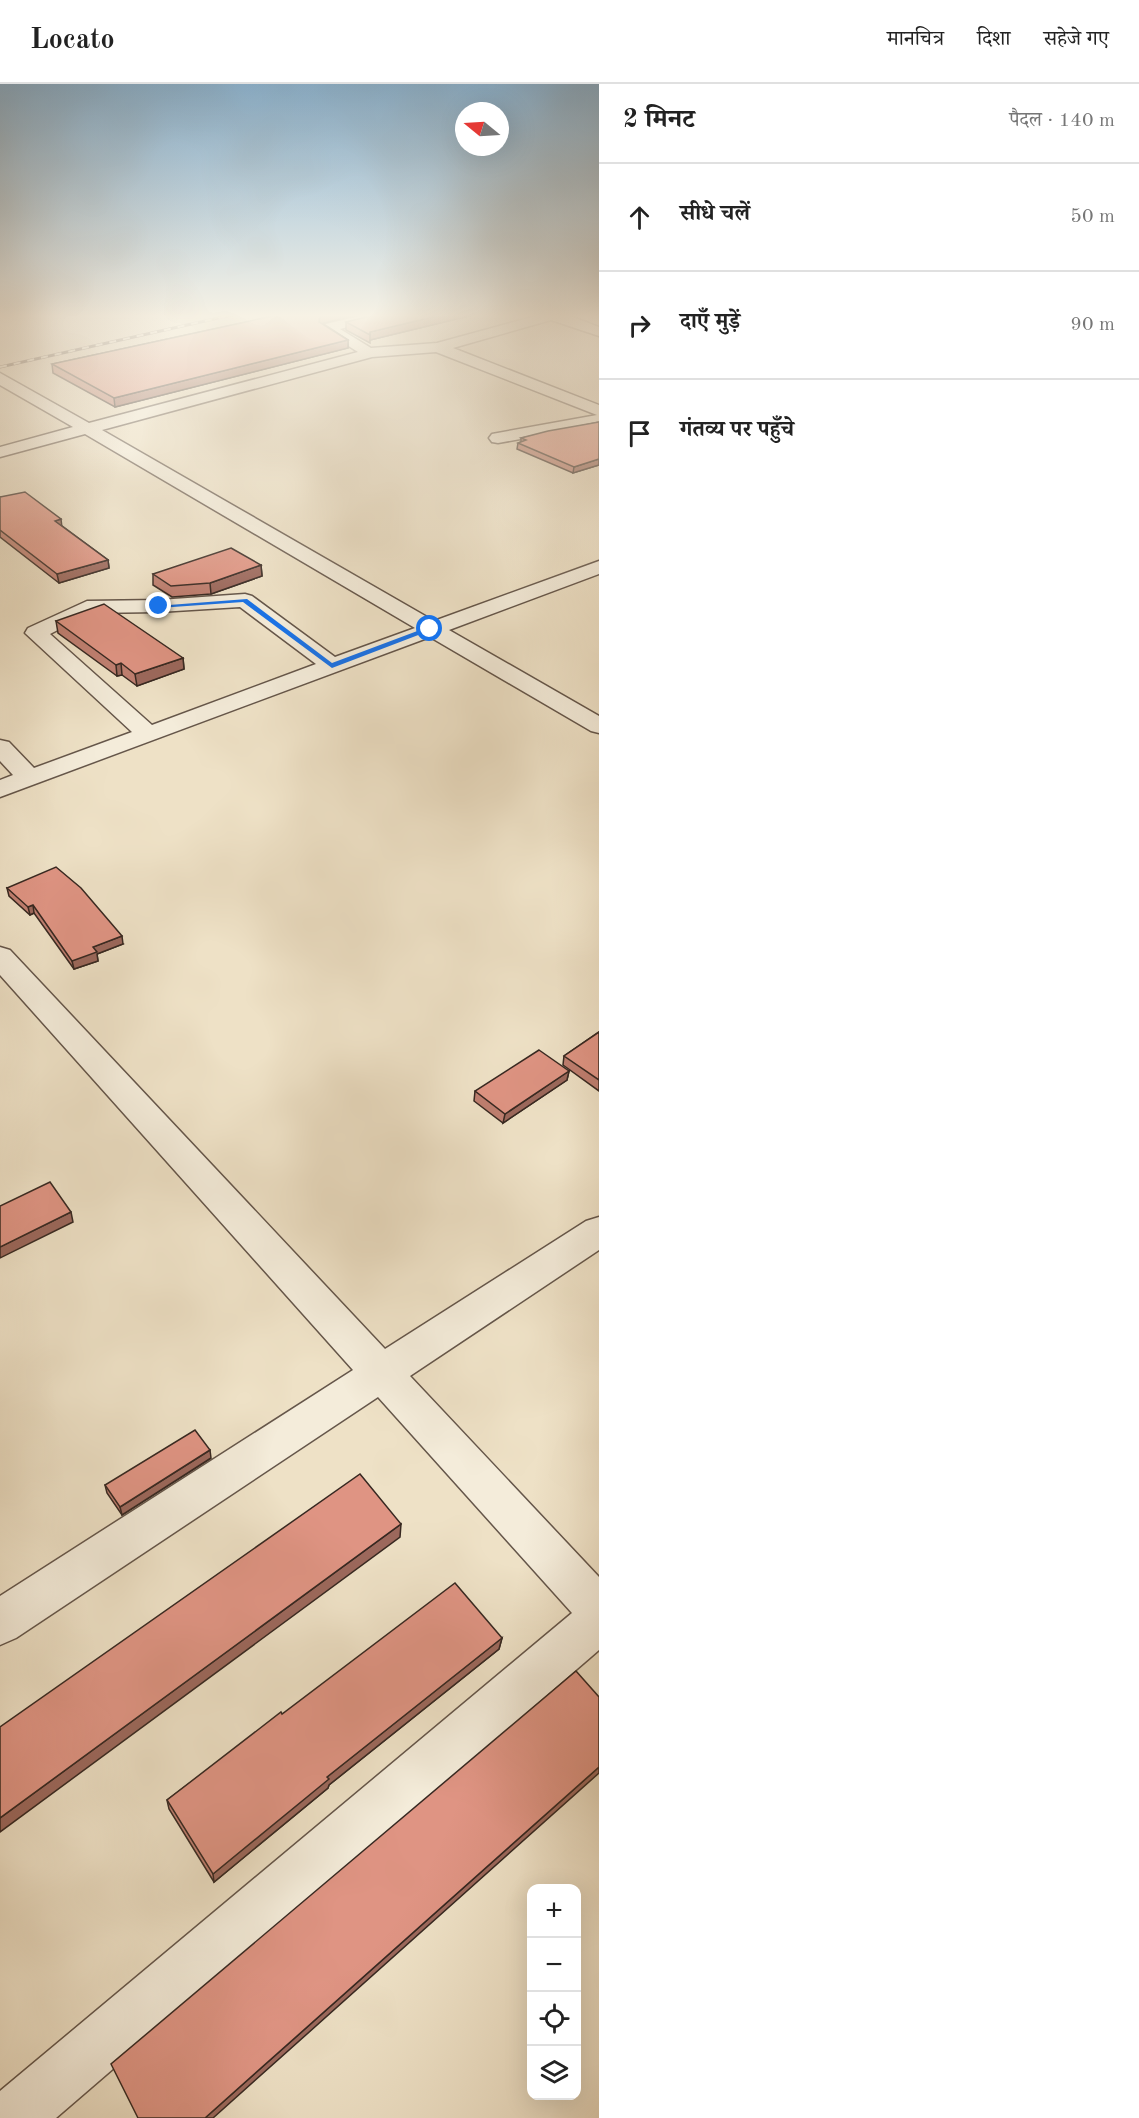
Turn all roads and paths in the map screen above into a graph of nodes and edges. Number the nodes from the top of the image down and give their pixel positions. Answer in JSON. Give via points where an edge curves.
{"nodes":[{"id":1,"x":54,"y":409,"type":"edge"},
{"id":2,"x":159,"y":409,"type":"edge"},
{"id":3,"x":599,"y":420,"type":"edge"},
{"id":4,"x":87,"y":428,"type":"junction"},
{"id":5,"x":498,"y":438,"type":"dead end"},
{"id":6,"x":0,"y":452,"type":"edge"},
{"id":7,"x":599,"y":567,"type":"edge"},
{"id":8,"x":430,"y":629,"type":"junction"},
{"id":9,"x":332,"y":666,"type":"junction"},
{"id":10,"x":599,"y":726,"type":"edge"},
{"id":11,"x":148,"y":734,"type":"junction"},
{"id":12,"x":0,"y":747,"type":"edge"},
{"id":13,"x":30,"y":778,"type":"junction"},
{"id":14,"x":0,"y":789,"type":"edge"},
{"id":15,"x":0,"y":957,"type":"edge"},
{"id":16,"x":599,"y":1231,"type":"edge"},
{"id":17,"x":383,"y":1374,"type":"junction"},
{"id":18,"x":599,"y":1610,"type":"edge"},
{"id":19,"x":599,"y":1620,"type":"edge"},
{"id":20,"x":0,"y":1622,"type":"edge"},
{"id":21,"x":12,"y":2118,"type":"edge"}],
"edges":[{"from":1,"to":4,"type":"street"},
{"from":2,"to":4,"type":"street"},
{"from":3,"to":5,"type":"street"},
{"from":4,"to":6,"type":"street"},
{"from":4,"to":8,"type":"street"},
{"from":7,"to":8,"type":"street"},
{"from":8,"to":9,"type":"street"},
{"from":8,"to":10,"type":"street"},
{"from":9,"to":11,"type":"street"},
{"from":9,"to":11,"type":"street","via":[[245,600],[87,607],[36,633]]},
{"from":11,"to":13,"type":"street"},
{"from":12,"to":13,"type":"street"},
{"from":13,"to":14,"type":"street"},
{"from":15,"to":17,"type":"street"},
{"from":16,"to":17,"type":"street"},
{"from":17,"to":18,"type":"street"},
{"from":17,"to":20,"type":"street"},
{"from":19,"to":21,"type":"street"}]}
